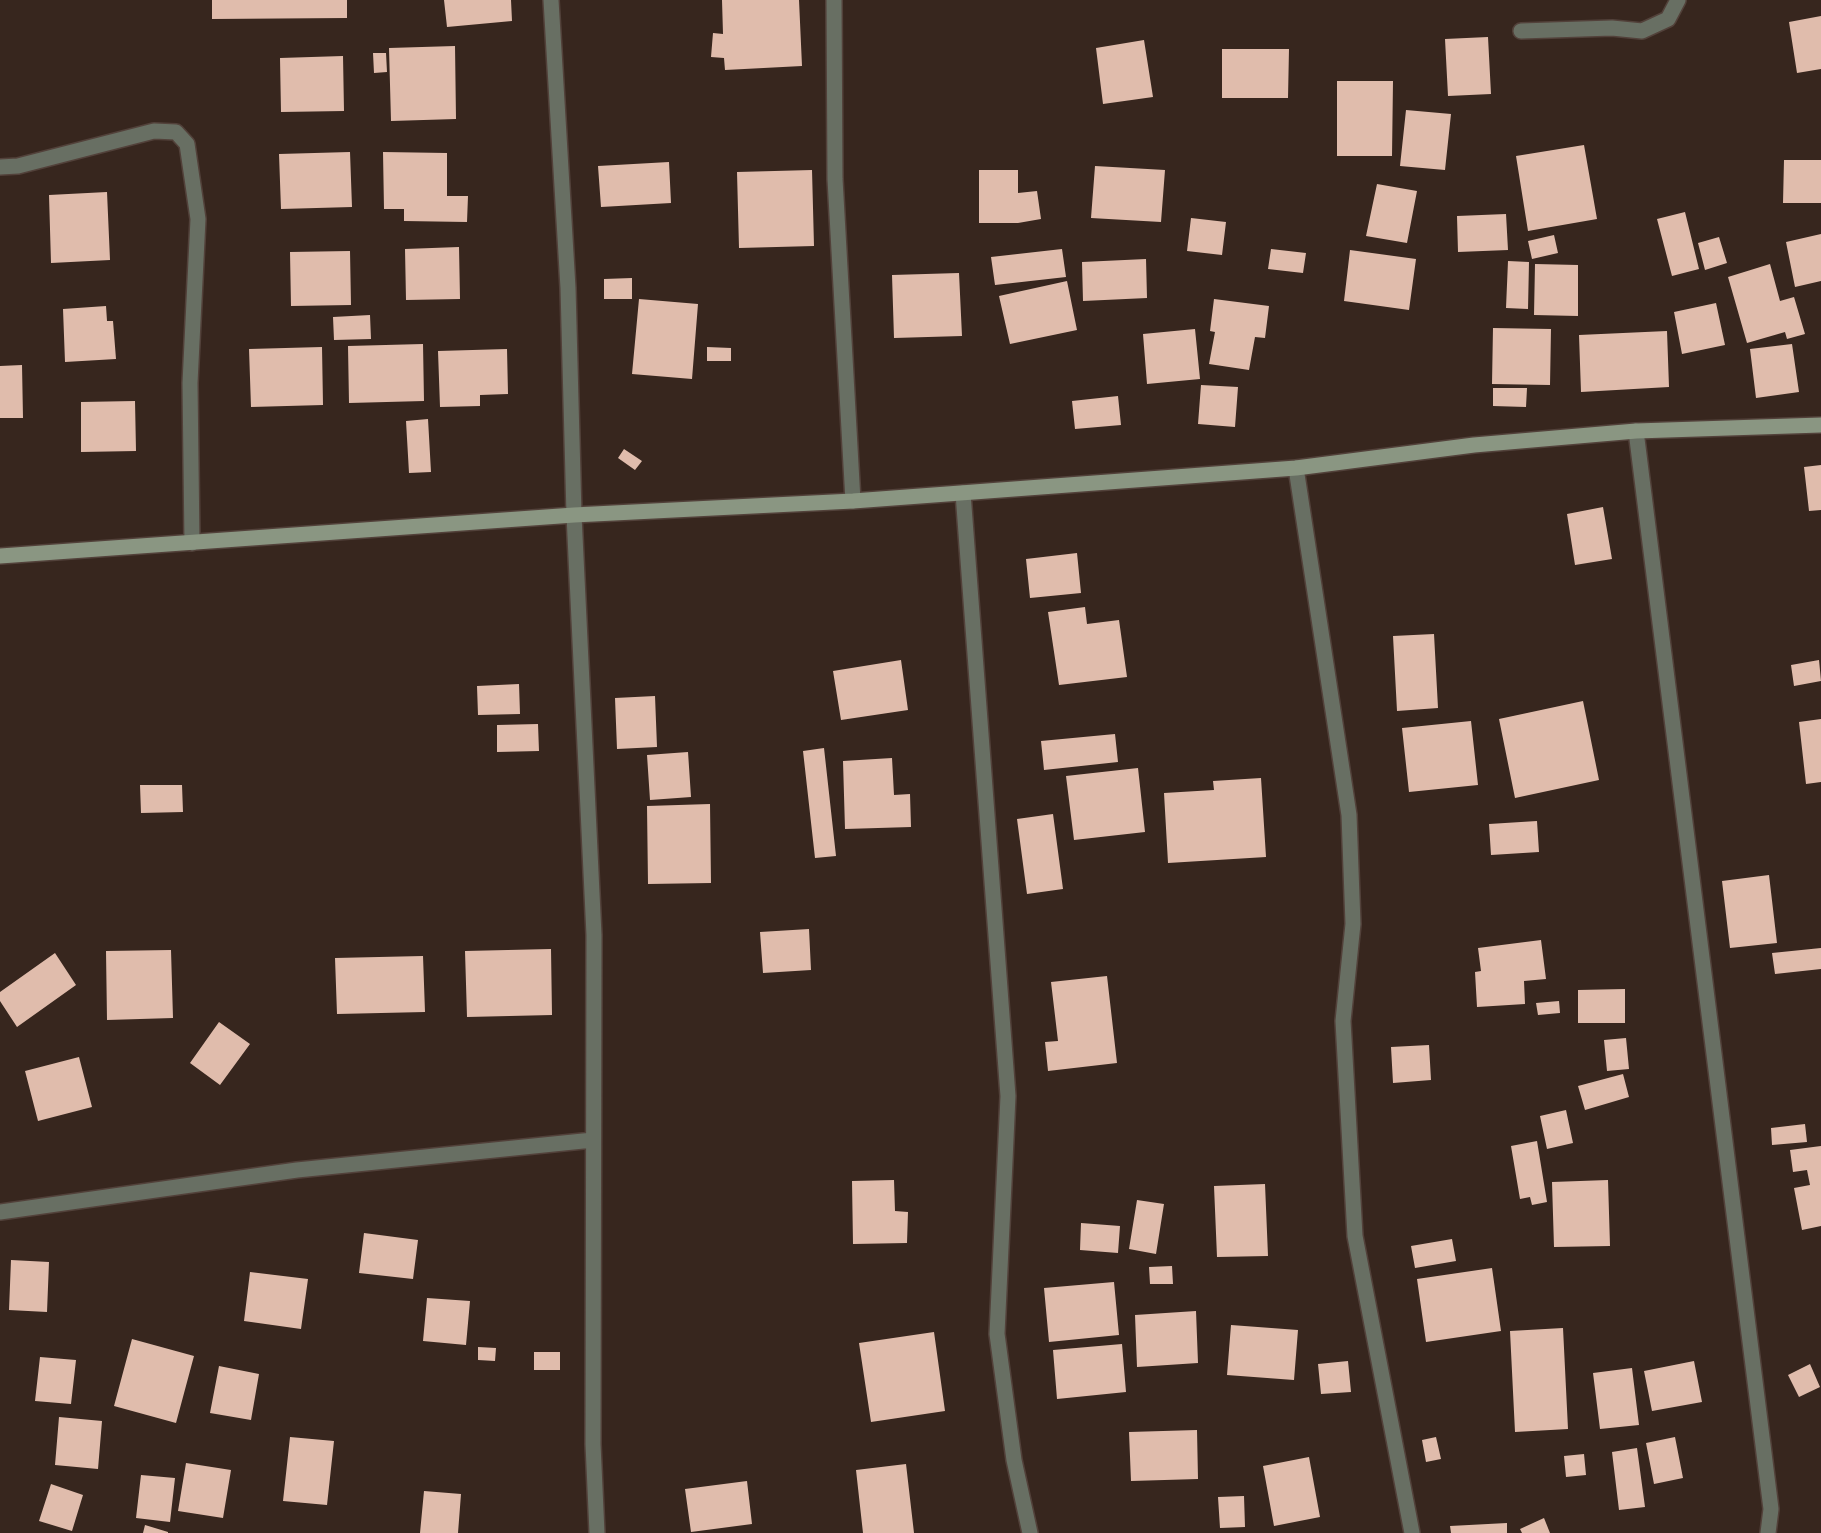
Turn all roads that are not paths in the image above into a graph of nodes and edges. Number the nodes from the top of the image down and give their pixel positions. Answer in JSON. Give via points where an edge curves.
{"nodes":[{"id":1,"x":551,"y":0,"type":"edge"},
{"id":2,"x":834,"y":0,"type":"edge"},
{"id":3,"x":1678,"y":0,"type":"edge"},
{"id":4,"x":1521,"y":31,"type":"dead end"},
{"id":5,"x":0,"y":167,"type":"edge"},
{"id":6,"x":1821,"y":425,"type":"edge"},
{"id":7,"x":1636,"y":431,"type":"junction"},
{"id":8,"x":1296,"y":468,"type":"junction"},
{"id":9,"x":963,"y":493,"type":"junction"},
{"id":10,"x":853,"y":501,"type":"junction"},
{"id":11,"x":574,"y":515,"type":"junction"},
{"id":12,"x":192,"y":543,"type":"junction"},
{"id":13,"x":0,"y":556,"type":"edge"},
{"id":14,"x":593,"y":1140,"type":"junction"},
{"id":15,"x":0,"y":1212,"type":"edge"},
{"id":16,"x":597,"y":1533,"type":"edge"},
{"id":17,"x":1030,"y":1533,"type":"edge"},
{"id":18,"x":1412,"y":1533,"type":"edge"},
{"id":19,"x":1768,"y":1533,"type":"edge"}],
"edges":[{"from":1,"to":11,"type":"street","via":[[568,288]]},
{"from":2,"to":10,"type":"street","via":[[835,179]]},
{"from":3,"to":4,"type":"street","via":[[1668,19],[1642,31]]},
{"from":5,"to":12,"type":"street","via":[[18,166],[154,131],[176,132],[188,144],[198,219],[190,383]]},
{"from":6,"to":7,"type":"main road"},
{"from":7,"to":8,"type":"main road","via":[[1474,445]]},
{"from":7,"to":19,"type":"street","via":[[1771,1509]]},
{"from":8,"to":9,"type":"main road"},
{"from":8,"to":18,"type":"street","via":[[1349,815],[1353,924],[1343,1021],[1355,1236]]},
{"from":9,"to":10,"type":"main road"},
{"from":9,"to":17,"type":"street","via":[[1008,1096],[997,1334],[1014,1460]]},
{"from":10,"to":11,"type":"main road"},
{"from":11,"to":12,"type":"main road"},
{"from":11,"to":14,"type":"street","via":[[594,935]]},
{"from":12,"to":13,"type":"main road"},
{"from":14,"to":15,"type":"street","via":[[297,1170]]},
{"from":14,"to":16,"type":"street"}]}
